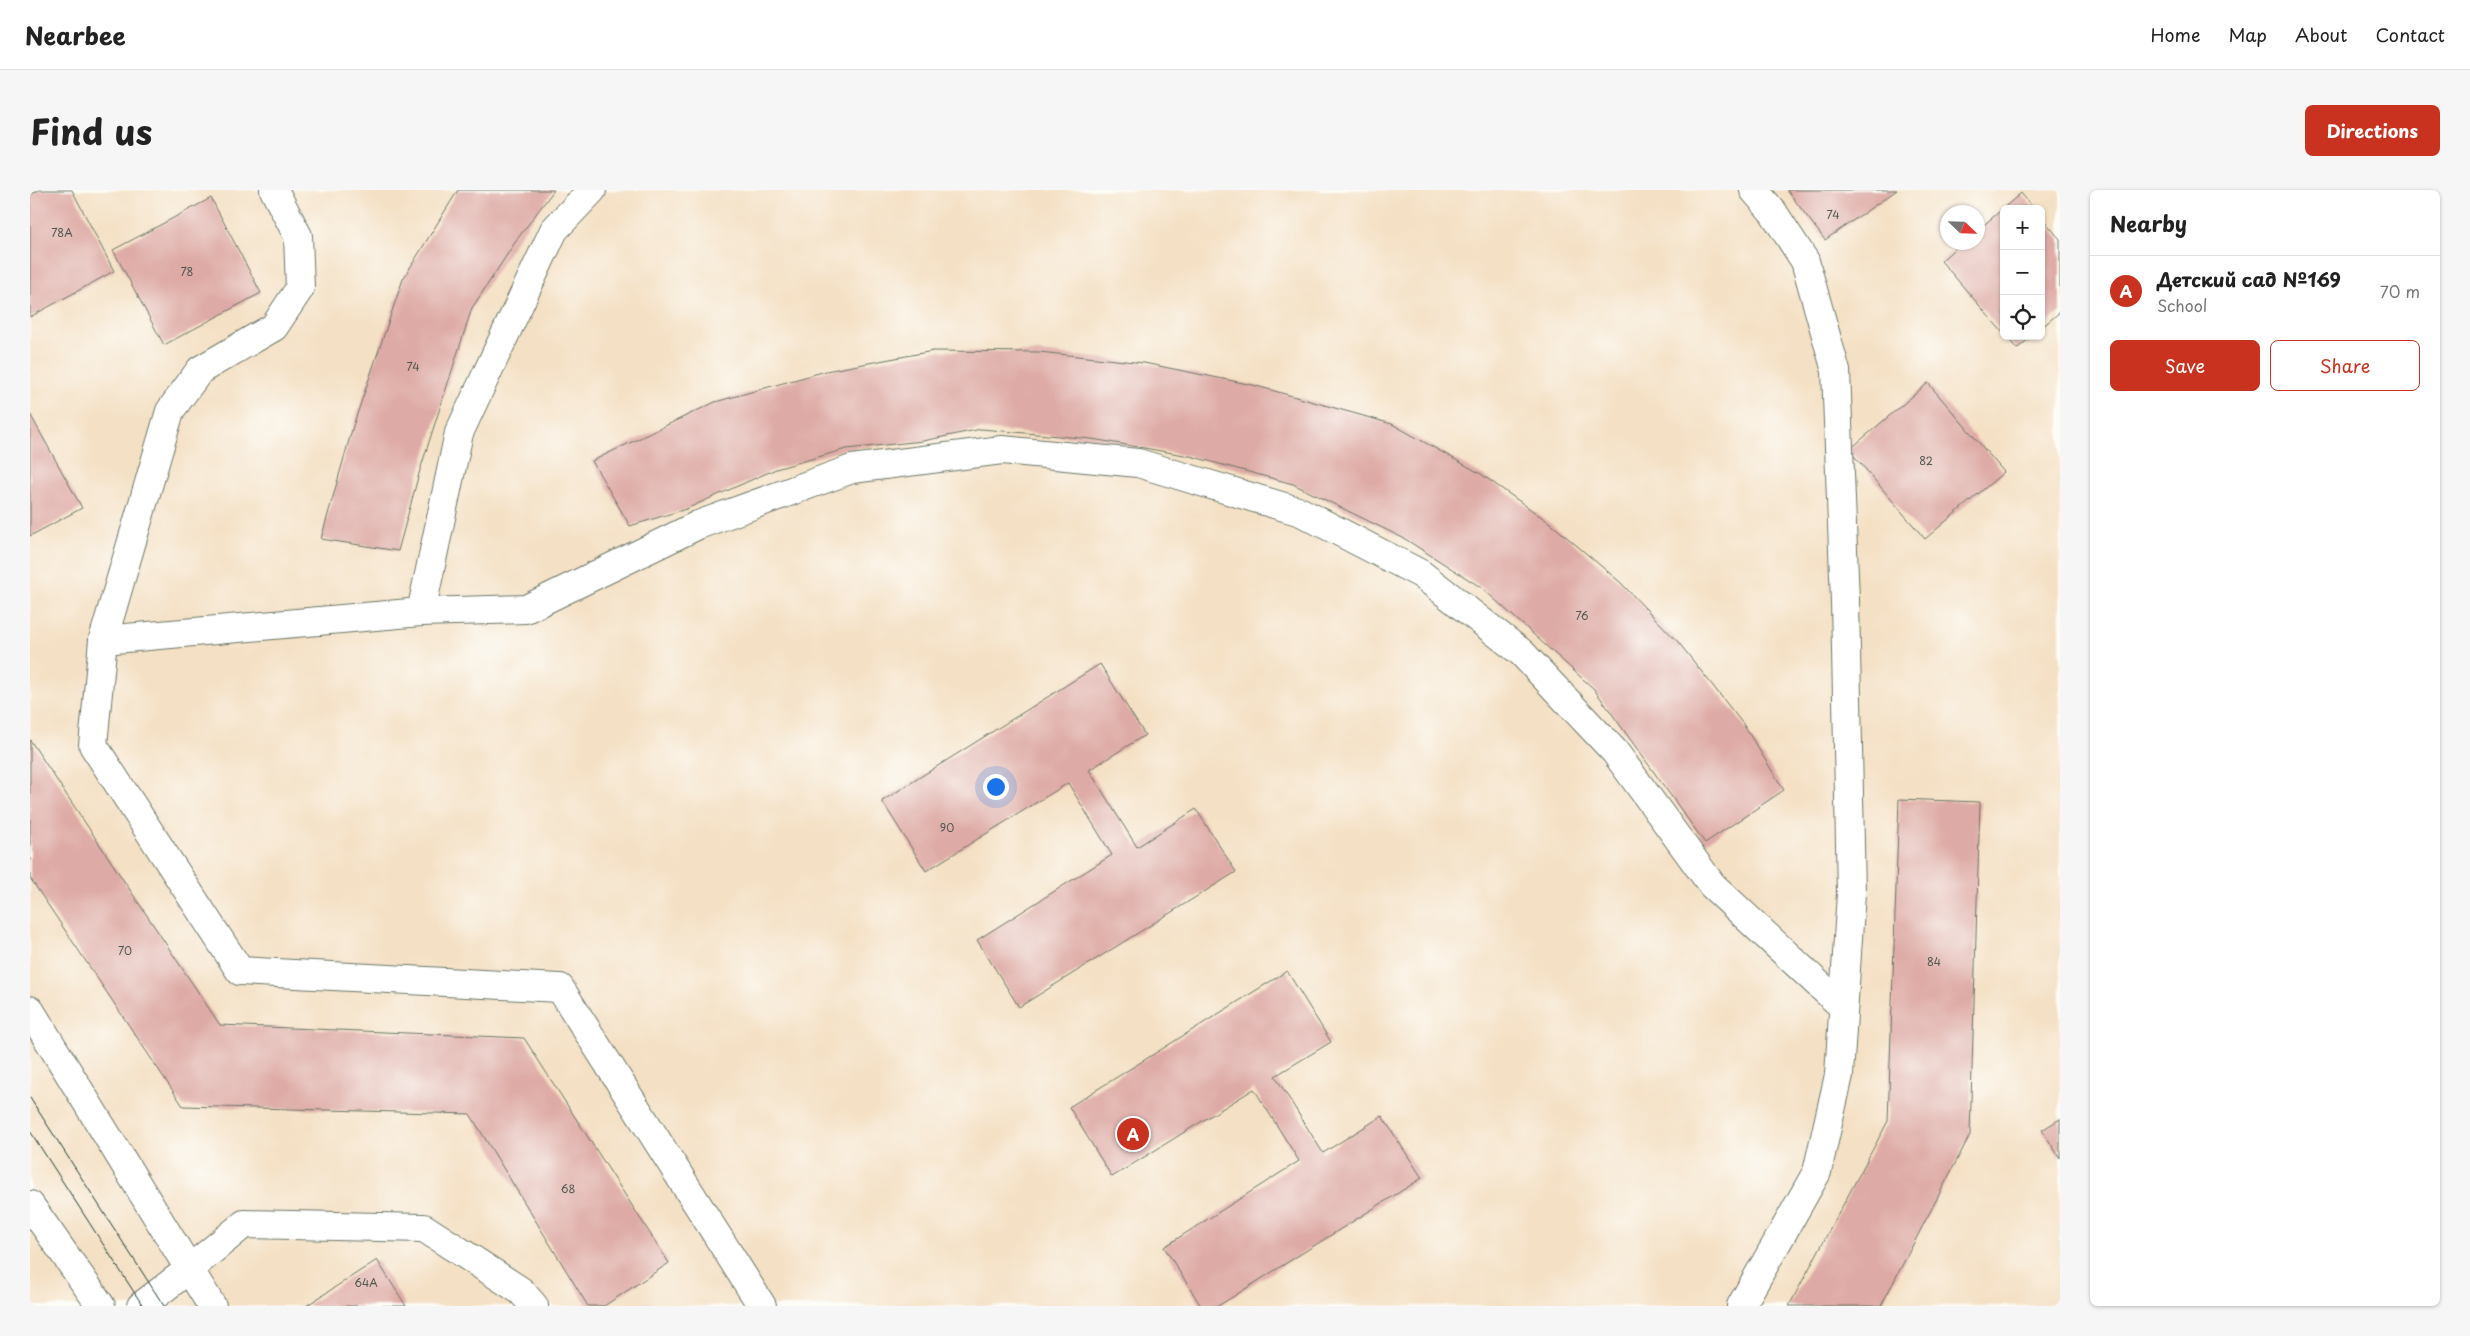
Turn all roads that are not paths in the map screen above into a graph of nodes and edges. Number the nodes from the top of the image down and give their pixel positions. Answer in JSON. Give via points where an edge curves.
{"nodes":[{"id":1,"x":274,"y":190,"type":"edge"},
{"id":2,"x":592,"y":190,"type":"edge"},
{"id":3,"x":1754,"y":190,"type":"edge"},
{"id":4,"x":421,"y":612,"type":"junction"},
{"id":5,"x":102,"y":640,"type":"junction"},
{"id":6,"x":1843,"y":1008,"type":"junction"},
{"id":7,"x":30,"y":1010,"type":"edge"},
{"id":8,"x":30,"y":1205,"type":"edge"},
{"id":9,"x":188,"y":1270,"type":"junction"},
{"id":10,"x":101,"y":1306,"type":"edge"},
{"id":11,"x":141,"y":1306,"type":"edge"},
{"id":12,"x":212,"y":1306,"type":"edge"},
{"id":13,"x":534,"y":1306,"type":"edge"},
{"id":14,"x":762,"y":1306,"type":"edge"},
{"id":15,"x":1741,"y":1306,"type":"edge"}],
"edges":[{"from":1,"to":5,"type":"street","via":[[298,236],[300,288],[274,328],[200,370],[170,411]]},
{"from":2,"to":4,"type":"street","via":[[554,230],[459,433]]},
{"from":3,"to":6,"type":"street","via":[[1773,212],[1805,261],[1836,371],[1845,600],[1850,893]]},
{"from":4,"to":5,"type":"street"},
{"from":4,"to":6,"type":"street","via":[[526,609],[698,525],[852,469],[1002,450],[1138,463],[1301,512],[1421,574],[1522,653],[1615,752],[1712,885]]},
{"from":5,"to":14,"type":"street","via":[[93,745],[240,971],[560,988]]},
{"from":6,"to":15,"type":"street","via":[[1839,1075],[1817,1172]]},
{"from":7,"to":9,"type":"street"},
{"from":8,"to":10,"type":"street"},
{"from":9,"to":11,"type":"street"},
{"from":9,"to":12,"type":"street"},
{"from":9,"to":13,"type":"street","via":[[244,1224],[424,1228],[522,1291]]}]}
